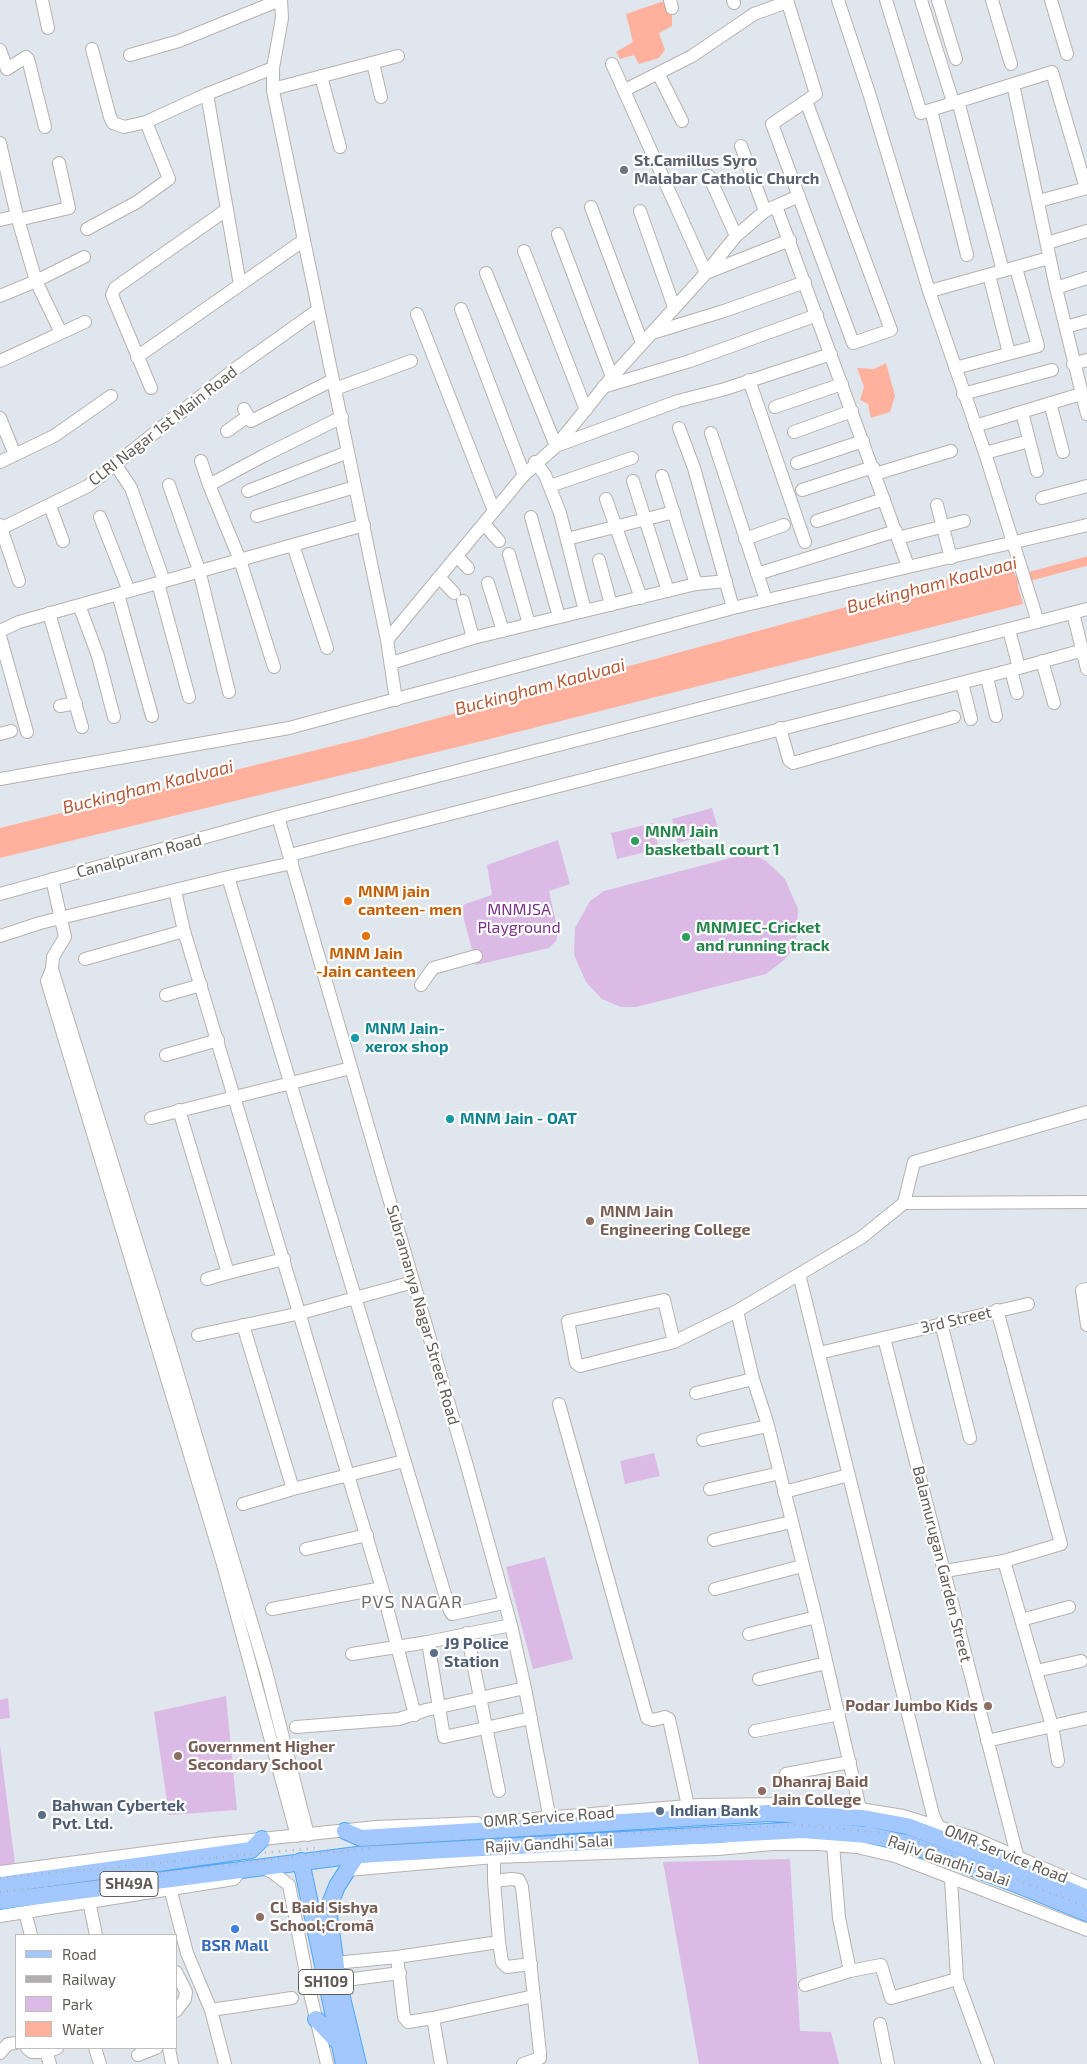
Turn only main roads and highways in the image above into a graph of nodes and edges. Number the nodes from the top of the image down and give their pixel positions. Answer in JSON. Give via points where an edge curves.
{"nodes":[{"id":1,"x":345,"y":1831,"type":"road end"},
{"id":2,"x":256,"y":1845,"type":"road end"},
{"id":3,"x":357,"y":1855,"type":"junction"},
{"id":4,"x":301,"y":1861,"type":"junction"},
{"id":5,"x":0,"y":1885,"type":"edge"},
{"id":6,"x":0,"y":1901,"type":"edge"},
{"id":7,"x":1084,"y":1901,"type":"edge"},
{"id":8,"x":316,"y":2019,"type":"road end"},
{"id":9,"x":339,"y":2043,"type":"junction"},
{"id":10,"x":344,"y":2064,"type":"edge"},
{"id":11,"x":358,"y":2064,"type":"edge"}],
"edges":[{"from":1,"to":7,"type":"main road","name":"Rajiv Gandhi Salai","via":[[361,1838],[551,1822],[769,1813],[863,1818],[907,1826],[1001,1861]]},
{"from":2,"to":5,"type":"main road","number":"SH49A"},
{"from":3,"to":4,"type":"main road","name":"Rajiv Gandhi Salai","number":"SH49A"},
{"from":3,"to":7,"type":"main road","name":"Rajiv Gandhi Salai","number":"SH49A","via":[[802,1830],[868,1835],[906,1843],[1011,1882]]},
{"from":3,"to":11,"type":"main road","number":"SH109","via":[[337,1886],[328,1910],[342,1963]]},
{"from":4,"to":6,"type":"main road","name":"Rajiv Gandhi Salai","number":"SH49A"},
{"from":4,"to":9,"type":"main road","number":"SH109"},
{"from":8,"to":9,"type":"main road"},
{"from":9,"to":10,"type":"main road","number":"SH109"}]}
